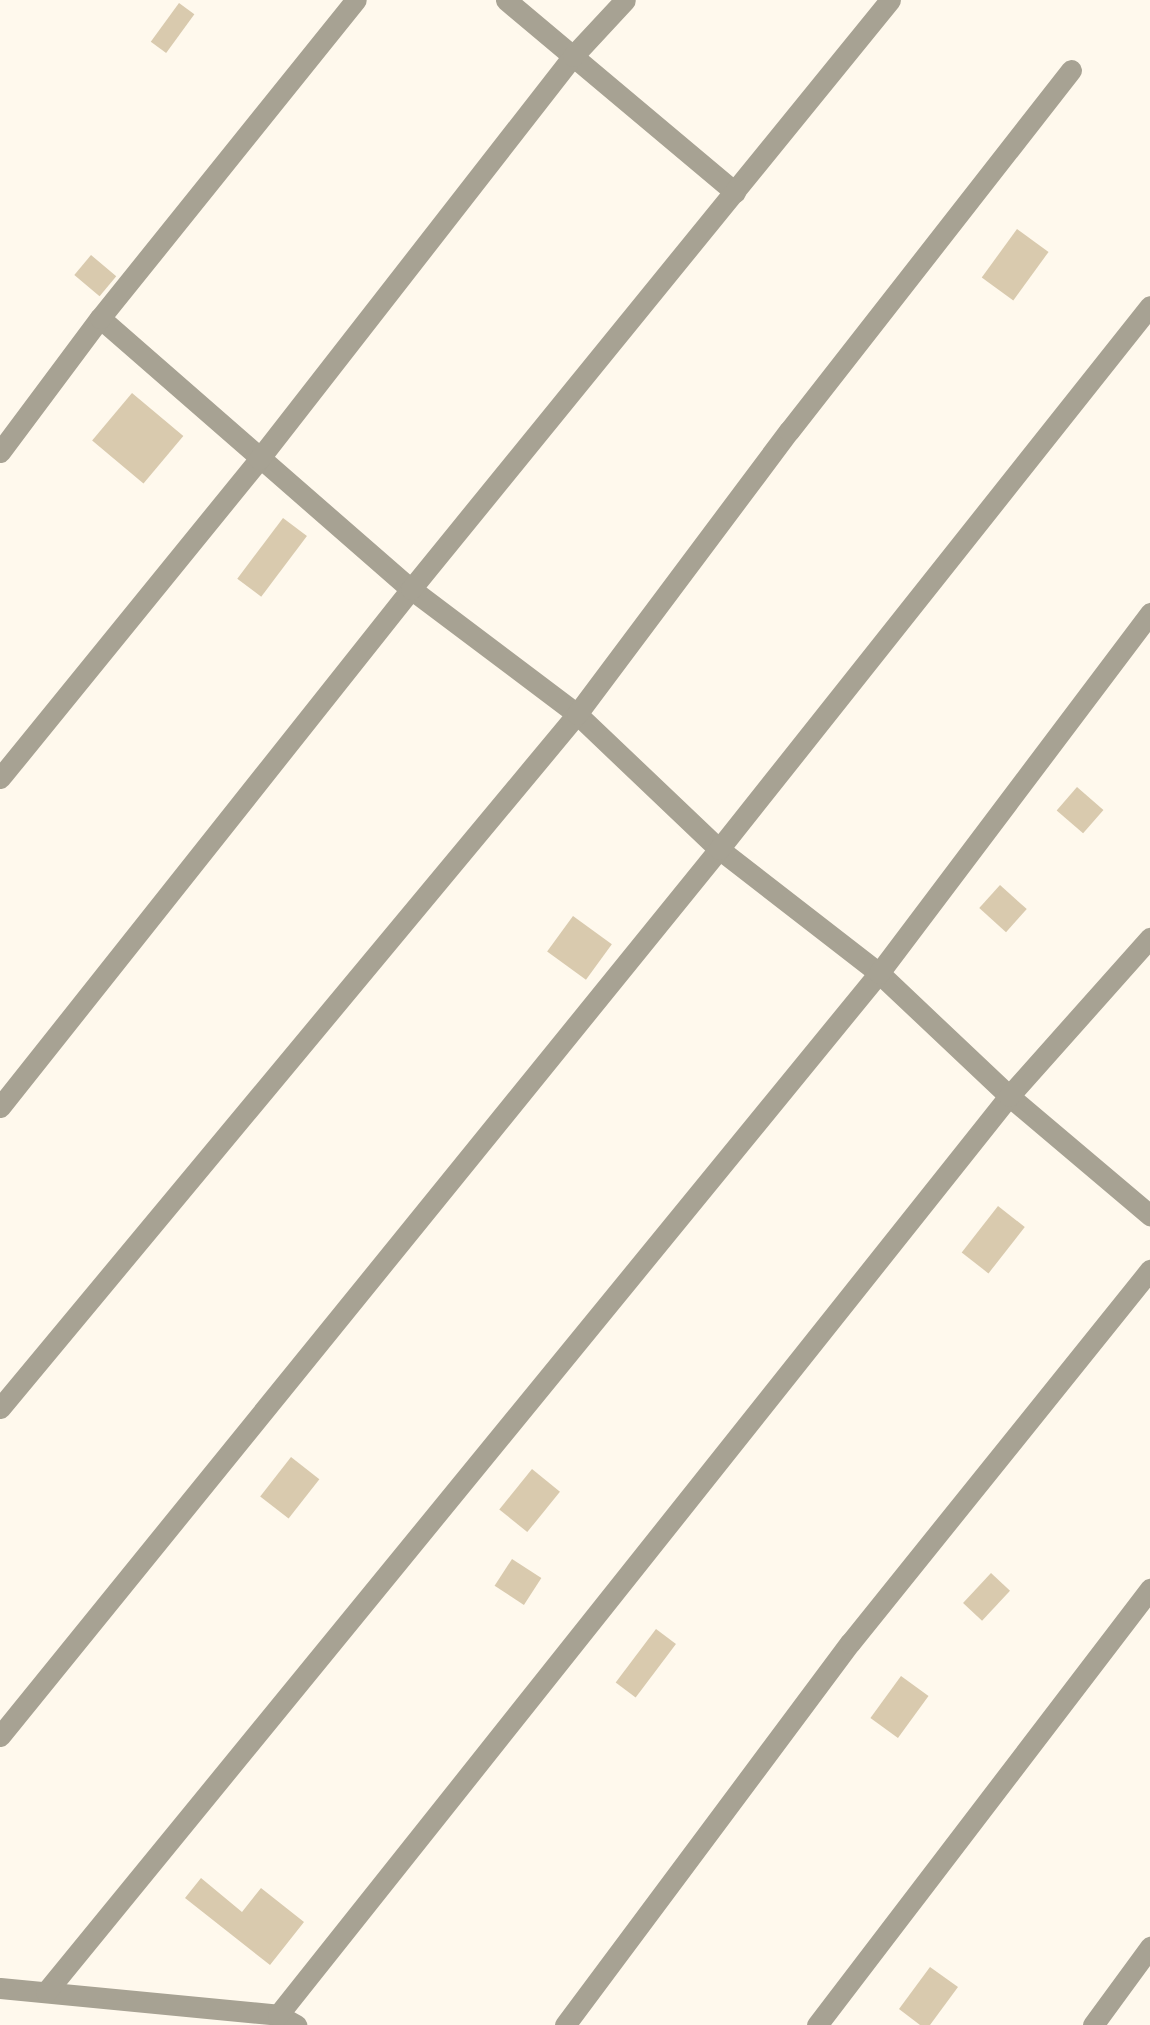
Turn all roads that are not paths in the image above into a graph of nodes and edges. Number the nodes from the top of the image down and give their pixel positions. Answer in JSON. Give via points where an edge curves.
{"nodes":[{"id":1,"x":356,"y":0,"type":"edge"},
{"id":2,"x":506,"y":0,"type":"edge"},
{"id":3,"x":625,"y":0,"type":"edge"},
{"id":4,"x":890,"y":0,"type":"edge"},
{"id":5,"x":573,"y":56,"type":"junction"},
{"id":6,"x":1071,"y":70,"type":"dead end"},
{"id":7,"x":735,"y":192,"type":"junction"},
{"id":8,"x":1150,"y":306,"type":"edge"},
{"id":9,"x":100,"y":318,"type":"junction"},
{"id":10,"x":0,"y":452,"type":"edge"},
{"id":11,"x":259,"y":460,"type":"junction"},
{"id":12,"x":411,"y":589,"type":"junction"},
{"id":13,"x":1150,"y":614,"type":"edge"},
{"id":14,"x":576,"y":714,"type":"junction"},
{"id":15,"x":0,"y":778,"type":"edge"},
{"id":16,"x":719,"y":849,"type":"junction"},
{"id":17,"x":1150,"y":938,"type":"edge"},
{"id":18,"x":879,"y":973,"type":"junction"},
{"id":19,"x":1009,"y":1096,"type":"junction"},
{"id":20,"x":0,"y":1107,"type":"edge"},
{"id":21,"x":1150,"y":1215,"type":"edge"},
{"id":22,"x":1150,"y":1270,"type":"edge"},
{"id":23,"x":0,"y":1408,"type":"edge"},
{"id":24,"x":1150,"y":1589,"type":"edge"},
{"id":25,"x":0,"y":1737,"type":"edge"},
{"id":26,"x":1150,"y":1947,"type":"edge"},
{"id":27,"x":0,"y":1988,"type":"edge"},
{"id":28,"x":46,"y":1992,"type":"junction"},
{"id":29,"x":287,"y":2020,"type":"edge"},
{"id":30,"x":565,"y":2025,"type":"edge"},
{"id":31,"x":817,"y":2025,"type":"edge"},
{"id":32,"x":1093,"y":2025,"type":"edge"}],
"edges":[{"from":1,"to":9,"type":"street"},
{"from":2,"to":5,"type":"street"},
{"from":3,"to":5,"type":"street"},
{"from":4,"to":7,"type":"street"},
{"from":5,"to":7,"type":"street"},
{"from":5,"to":11,"type":"street"},
{"from":6,"to":14,"type":"street","via":[[789,431]]},
{"from":7,"to":12,"type":"street"},
{"from":8,"to":16,"type":"street"},
{"from":9,"to":10,"type":"street"},
{"from":9,"to":11,"type":"street"},
{"from":11,"to":12,"type":"street"},
{"from":11,"to":15,"type":"street"},
{"from":12,"to":14,"type":"street"},
{"from":12,"to":20,"type":"street"},
{"from":13,"to":18,"type":"street"},
{"from":14,"to":16,"type":"street"},
{"from":14,"to":23,"type":"street"},
{"from":16,"to":18,"type":"street"},
{"from":16,"to":25,"type":"street"},
{"from":17,"to":19,"type":"street"},
{"from":18,"to":19,"type":"street"},
{"from":18,"to":28,"type":"street"},
{"from":19,"to":21,"type":"street"},
{"from":19,"to":29,"type":"street"},
{"from":22,"to":30,"type":"street","via":[[850,1643]]},
{"from":24,"to":31,"type":"street"},
{"from":26,"to":32,"type":"street"},
{"from":27,"to":28,"type":"street"},
{"from":28,"to":29,"type":"street"}]}
